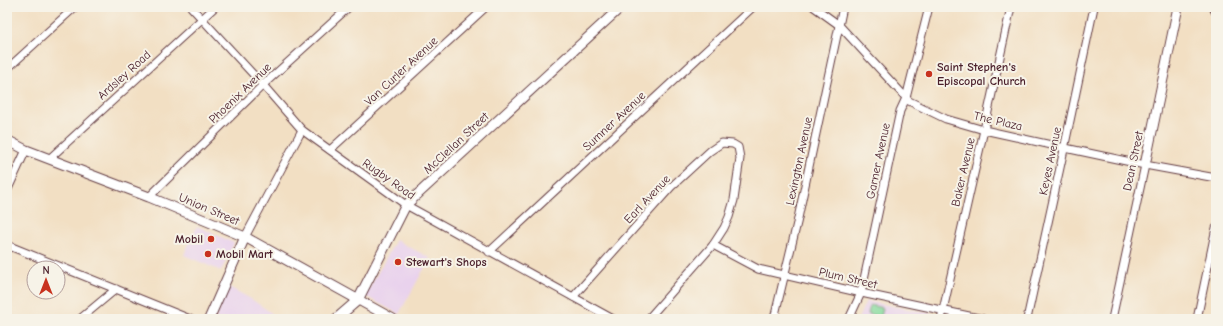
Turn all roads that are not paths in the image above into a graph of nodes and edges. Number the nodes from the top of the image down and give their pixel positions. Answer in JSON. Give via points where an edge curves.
{"nodes":[{"id":1,"x":75,"y":7,"type":"edge"},
{"id":2,"x":191,"y":7,"type":"edge"},
{"id":3,"x":215,"y":7,"type":"edge"},
{"id":4,"x":349,"y":7,"type":"edge"},
{"id":5,"x":486,"y":7,"type":"edge"},
{"id":6,"x":621,"y":7,"type":"edge"},
{"id":7,"x":753,"y":7,"type":"edge"},
{"id":8,"x":814,"y":7,"type":"edge"},
{"id":9,"x":843,"y":7,"type":"edge"},
{"id":10,"x":929,"y":7,"type":"edge"},
{"id":11,"x":1011,"y":7,"type":"edge"},
{"id":12,"x":1094,"y":7,"type":"edge"},
{"id":13,"x":1178,"y":7,"type":"edge"},
{"id":14,"x":1214,"y":7,"type":"edge"},
{"id":15,"x":1216,"y":11,"type":"edge"},
{"id":16,"x":202,"y":19,"type":"junction"},
{"id":17,"x":839,"y":25,"type":"junction"},
{"id":18,"x":7,"y":68,"type":"edge"},
{"id":19,"x":263,"y":85,"type":"junction"},
{"id":20,"x":906,"y":98,"type":"junction"},
{"id":21,"x":302,"y":130,"type":"junction"},
{"id":22,"x":984,"y":130,"type":"junction"},
{"id":23,"x":7,"y":140,"type":"edge"},
{"id":24,"x":1065,"y":148,"type":"junction"},
{"id":25,"x":26,"y":150,"type":"junction"},
{"id":26,"x":330,"y":150,"type":"junction"},
{"id":27,"x":49,"y":159,"type":"junction"},
{"id":28,"x":1145,"y":165,"type":"junction"},
{"id":29,"x":1216,"y":178,"type":"edge"},
{"id":30,"x":7,"y":191,"type":"edge"},
{"id":31,"x":149,"y":197,"type":"junction"},
{"id":32,"x":406,"y":205,"type":"junction"},
{"id":33,"x":1216,"y":228,"type":"edge"},
{"id":34,"x":245,"y":237,"type":"junction"},
{"id":35,"x":713,"y":245,"type":"junction"},
{"id":36,"x":7,"y":246,"type":"edge"},
{"id":37,"x":489,"y":252,"type":"junction"},
{"id":38,"x":784,"y":275,"type":"junction"},
{"id":39,"x":116,"y":290,"type":"junction"},
{"id":40,"x":861,"y":293,"type":"junction"},
{"id":41,"x":573,"y":297,"type":"junction"},
{"id":42,"x":358,"y":300,"type":"junction"},
{"id":43,"x":943,"y":310,"type":"junction"},
{"id":44,"x":80,"y":319,"type":"edge"},
{"id":45,"x":190,"y":319,"type":"edge"},
{"id":46,"x":209,"y":319,"type":"edge"},
{"id":47,"x":336,"y":319,"type":"edge"},
{"id":48,"x":393,"y":319,"type":"edge"},
{"id":49,"x":613,"y":319,"type":"edge"},
{"id":50,"x":648,"y":319,"type":"edge"},
{"id":51,"x":774,"y":319,"type":"edge"},
{"id":52,"x":849,"y":319,"type":"edge"},
{"id":53,"x":941,"y":319,"type":"edge"},
{"id":54,"x":983,"y":319,"type":"edge"},
{"id":55,"x":1027,"y":319,"type":"edge"},
{"id":56,"x":1112,"y":319,"type":"edge"},
{"id":57,"x":1197,"y":319,"type":"edge"}],
"edges":[{"from":1,"to":18,"type":"street"},
{"from":2,"to":16,"type":"street","name":"Rugby Road"},
{"from":3,"to":16,"type":"street","name":"Ardsley Road"},
{"from":4,"to":19,"type":"street","name":"Phoenix Avenue"},
{"from":5,"to":26,"type":"street","name":"Van Curler Avenue"},
{"from":6,"to":32,"type":"street","name":"McClellan Street"},
{"from":7,"to":37,"type":"street","name":"Sumner Avenue"},
{"from":8,"to":17,"type":"street","name":"The Plaza"},
{"from":9,"to":17,"type":"street","name":"Lexington Avenue"},
{"from":10,"to":20,"type":"street","name":"Garner Avenue"},
{"from":11,"to":22,"type":"street","name":"Baker Avenue"},
{"from":12,"to":24,"type":"street","name":"Keyes Avenue"},
{"from":13,"to":28,"type":"street","name":"Dean Street"},
{"from":14,"to":15,"type":"street"},
{"from":16,"to":19,"type":"street","name":"Rugby Road"},
{"from":16,"to":27,"type":"street","name":"Ardsley Road"},
{"from":17,"to":20,"type":"street","name":"The Plaza"},
{"from":17,"to":38,"type":"street","name":"Lexington Avenue"},
{"from":19,"to":21,"type":"street","name":"Rugby Road"},
{"from":19,"to":31,"type":"street","name":"Phoenix Avenue"},
{"from":20,"to":22,"type":"street","name":"The Plaza","via":[[946,119]]},
{"from":20,"to":40,"type":"street","name":"Garner Avenue","via":[[900,111]]},
{"from":21,"to":26,"type":"street","name":"Rugby Road"},
{"from":21,"to":34,"type":"street"},
{"from":22,"to":24,"type":"street","name":"The Plaza"},
{"from":22,"to":43,"type":"street","name":"Baker Avenue"},
{"from":23,"to":25,"type":"street","name":"Union Street"},
{"from":24,"to":28,"type":"street","name":"The Plaza"},
{"from":24,"to":55,"type":"street","name":"Keyes Avenue"},
{"from":25,"to":27,"type":"street","name":"Union Street"},
{"from":25,"to":30,"type":"street"},
{"from":26,"to":32,"type":"street","name":"Rugby Road"},
{"from":27,"to":31,"type":"street","name":"Union Street"},
{"from":28,"to":29,"type":"street","name":"The Plaza"},
{"from":28,"to":56,"type":"street","name":"Dean Street"},
{"from":31,"to":34,"type":"street","name":"Union Street"},
{"from":32,"to":37,"type":"street","name":"Rugby Road"},
{"from":32,"to":42,"type":"street","name":"McClellan Street"},
{"from":33,"to":57,"type":"street"},
{"from":34,"to":42,"type":"street","name":"Union Street"},
{"from":34,"to":46,"type":"street"},
{"from":35,"to":38,"type":"street","name":"Plum Street","via":[[758,269]]},
{"from":35,"to":41,"type":"street","name":"Earl Avenue","via":[[724,228],[734,200],[740,152],[733,144],[722,143],[710,151],[671,187]]},
{"from":35,"to":50,"type":"street"},
{"from":36,"to":39,"type":"street"},
{"from":37,"to":41,"type":"street","name":"Rugby Road"},
{"from":38,"to":40,"type":"street","name":"Plum Street"},
{"from":38,"to":51,"type":"street","name":"Lexington Avenue"},
{"from":39,"to":44,"type":"street"},
{"from":39,"to":45,"type":"street"},
{"from":40,"to":43,"type":"street","name":"Plum Street"},
{"from":40,"to":52,"type":"street","name":"Garner Avenue"},
{"from":41,"to":49,"type":"street","name":"Rugby Road"},
{"from":42,"to":47,"type":"street","name":"McClellan Street"},
{"from":42,"to":48,"type":"street","name":"Union Street"},
{"from":43,"to":53,"type":"street","name":"Baker Avenue"},
{"from":43,"to":54,"type":"street","name":"Plum Street"}]}
